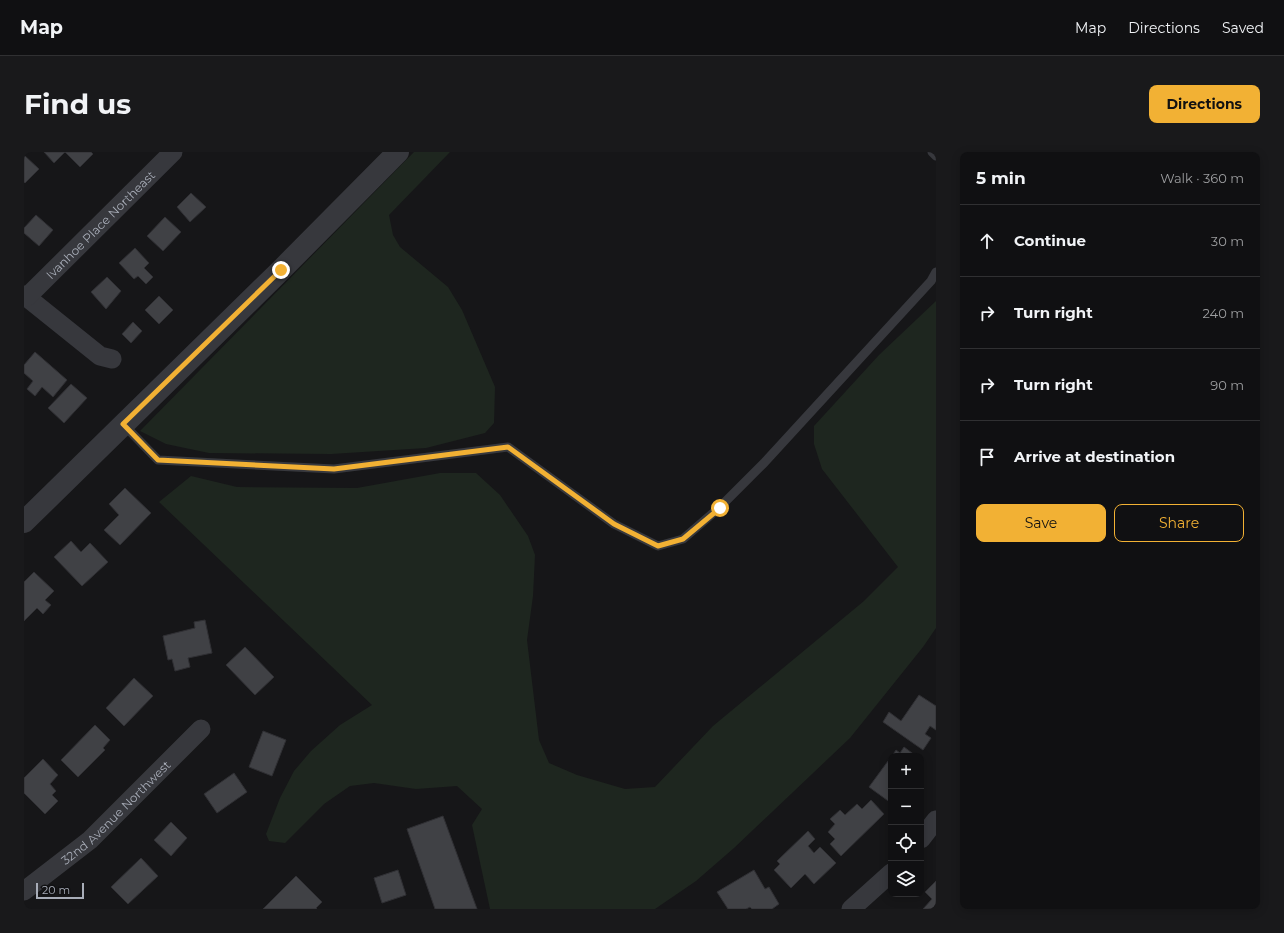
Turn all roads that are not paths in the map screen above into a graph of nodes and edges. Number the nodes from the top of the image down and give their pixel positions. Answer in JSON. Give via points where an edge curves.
{"nodes":[{"id":1,"x":173,"y":152,"type":"edge"},
{"id":2,"x":398,"y":152,"type":"edge"},
{"id":3,"x":932,"y":152,"type":"edge"},
{"id":4,"x":936,"y":156,"type":"edge"},
{"id":5,"x":936,"y":272,"type":"edge"},
{"id":6,"x":25,"y":296,"type":"edge"},
{"id":7,"x":112,"y":359,"type":"dead end"},
{"id":8,"x":123,"y":424,"type":"junction"},
{"id":9,"x":24,"y":522,"type":"edge"},
{"id":10,"x":201,"y":729,"type":"dead end"},
{"id":11,"x":936,"y":820,"type":"edge"},
{"id":12,"x":924,"y":835,"type":"edge"},
{"id":13,"x":888,"y":876,"type":"edge"},
{"id":14,"x":24,"y":891,"type":"edge"},
{"id":15,"x":852,"y":909,"type":"edge"}],
"edges":[{"from":1,"to":6,"type":"street","name":"Ivanhoe Place Northeast"},
{"from":2,"to":8,"type":"street"},
{"from":3,"to":4,"type":"lane"},
{"from":5,"to":8,"type":"lane","via":[[931,281],[720,508],[683,539],[658,546],[614,524],[508,447],[334,469],[158,460]]},
{"from":6,"to":7,"type":"street","via":[[100,356]]},
{"from":8,"to":9,"type":"street"},
{"from":10,"to":14,"type":"street","name":"32nd Avenue Northwest","via":[[90,840]]},
{"from":11,"to":12,"type":"street"},
{"from":13,"to":15,"type":"street"}]}
